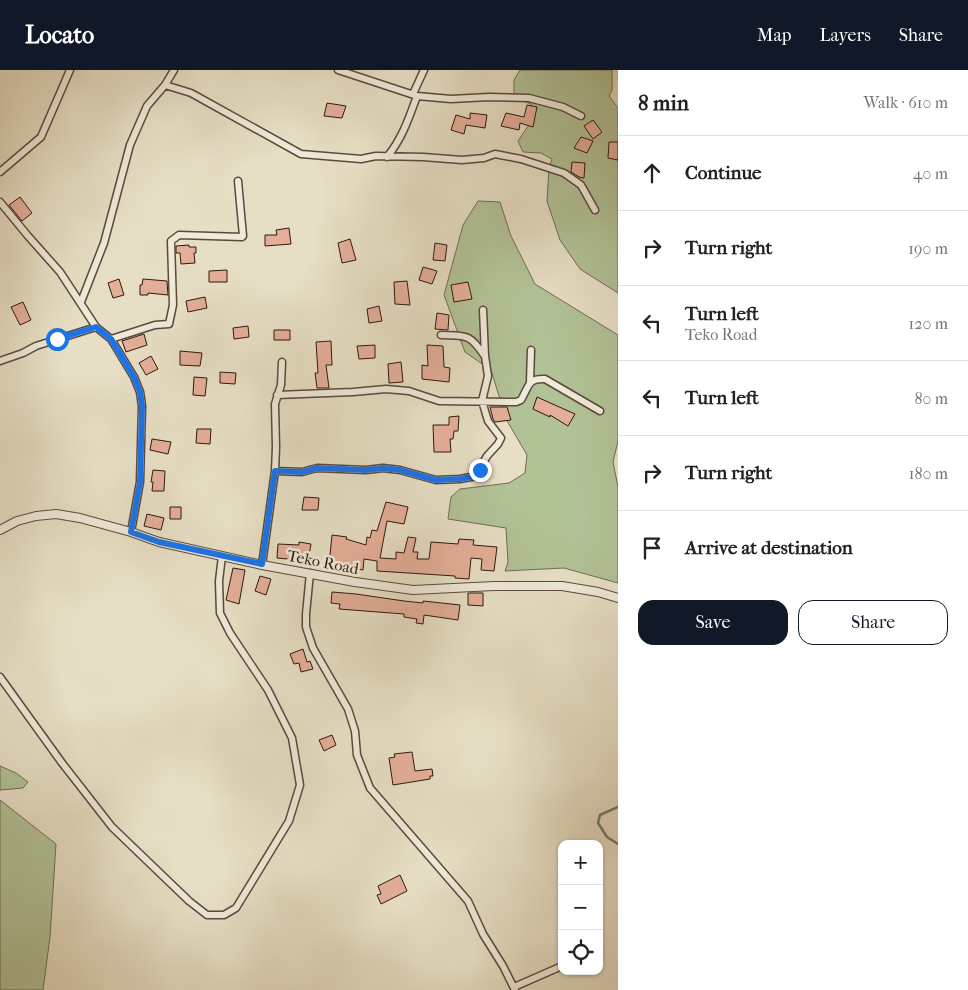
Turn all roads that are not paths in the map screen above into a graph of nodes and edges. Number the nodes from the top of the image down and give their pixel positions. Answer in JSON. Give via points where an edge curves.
{"nodes":[{"id":1,"x":70,"y":70,"type":"edge"},
{"id":2,"x":174,"y":70,"type":"edge"},
{"id":3,"x":338,"y":70,"type":"edge"},
{"id":4,"x":424,"y":70,"type":"edge"},
{"id":5,"x":165,"y":85,"type":"junction"},
{"id":6,"x":415,"y":95,"type":"junction"},
{"id":7,"x":582,"y":116,"type":"dead end"},
{"id":8,"x":387,"y":158,"type":"junction"},
{"id":9,"x":0,"y":172,"type":"edge"},
{"id":10,"x":238,"y":181,"type":"dead end"},
{"id":11,"x":0,"y":202,"type":"edge"},
{"id":12,"x":595,"y":210,"type":"dead end"},
{"id":13,"x":81,"y":302,"type":"junction"},
{"id":14,"x":483,"y":310,"type":"dead end"},
{"id":15,"x":96,"y":327,"type":"junction"},
{"id":16,"x":440,"y":335,"type":"dead end"},
{"id":17,"x":111,"y":339,"type":"junction"},
{"id":18,"x":530,"y":350,"type":"dead end"},
{"id":19,"x":485,"y":356,"type":"junction"},
{"id":20,"x":0,"y":361,"type":"edge"},
{"id":21,"x":282,"y":362,"type":"dead end"},
{"id":22,"x":530,"y":382,"type":"junction"},
{"id":23,"x":277,"y":395,"type":"junction"},
{"id":24,"x":482,"y":401,"type":"junction"},
{"id":25,"x":600,"y":411,"type":"dead end"},
{"id":26,"x":275,"y":471,"type":"junction"},
{"id":27,"x":0,"y":530,"type":"edge"},
{"id":28,"x":131,"y":532,"type":"junction"},
{"id":29,"x":222,"y":556,"type":"junction"},
{"id":30,"x":262,"y":564,"type":"junction"},
{"id":31,"x":310,"y":573,"type":"junction"},
{"id":32,"x":618,"y":598,"type":"edge"},
{"id":33,"x":0,"y":677,"type":"edge"},
{"id":34,"x":558,"y":968,"type":"edge"},
{"id":35,"x":514,"y":989,"type":"edge"}],
"edges":[{"from":1,"to":9,"type":"street","via":[[41,137]]},
{"from":2,"to":5,"type":"street"},
{"from":3,"to":6,"type":"street"},
{"from":4,"to":6,"type":"street"},
{"from":5,"to":8,"type":"street","via":[[191,93],[301,154]]},
{"from":5,"to":13,"type":"street","via":[[147,106],[130,145],[104,243]]},
{"from":6,"to":7,"type":"street","via":[[451,99],[529,98]]},
{"from":6,"to":8,"type":"street","via":[[408,121]]},
{"from":8,"to":12,"type":"street","via":[[423,156],[462,160],[495,154],[521,159],[564,173],[581,185]]},
{"from":10,"to":17,"type":"street","via":[[243,236],[174,237],[171,241],[173,305],[169,324],[155,325]]},
{"from":11,"to":13,"type":"street","via":[[60,272]]},
{"from":13,"to":15,"type":"street"},
{"from":14,"to":19,"type":"street"},
{"from":15,"to":17,"type":"street"},
{"from":15,"to":20,"type":"street"},
{"from":16,"to":19,"type":"street","via":[[468,336]]},
{"from":17,"to":28,"type":"street","via":[[134,377],[142,406],[140,482]]},
{"from":18,"to":22,"type":"street"},
{"from":19,"to":24,"type":"street","via":[[488,376]]},
{"from":21,"to":23,"type":"street"},
{"from":22,"to":24,"type":"street","via":[[521,400],[516,402]]},
{"from":22,"to":25,"type":"street","via":[[545,379]]},
{"from":23,"to":24,"type":"street","via":[[386,389],[409,391],[439,401]]},
{"from":23,"to":26,"type":"street"},
{"from":24,"to":26,"type":"street","via":[[488,421],[501,438],[476,476],[436,480],[383,468]]},
{"from":26,"to":30,"type":"street"},
{"from":27,"to":28,"type":"street","name":"Teko Road","via":[[17,521],[56,514]]},
{"from":28,"to":29,"type":"street","name":"Teko Road","via":[[159,542]]},
{"from":29,"to":30,"type":"street","name":"Teko Road"},
{"from":29,"to":33,"type":"street","via":[[220,613],[268,690],[292,738],[300,785],[289,821],[236,908],[224,916],[207,915],[189,901],[112,827]]},
{"from":30,"to":31,"type":"street","name":"Teko Road"},
{"from":31,"to":32,"type":"street","name":"Teko Road","via":[[413,590],[562,586]]},
{"from":31,"to":35,"type":"street","via":[[306,627],[313,648],[348,709],[355,731],[357,755],[370,788],[468,901]]},
{"from":34,"to":35,"type":"street"}]}
